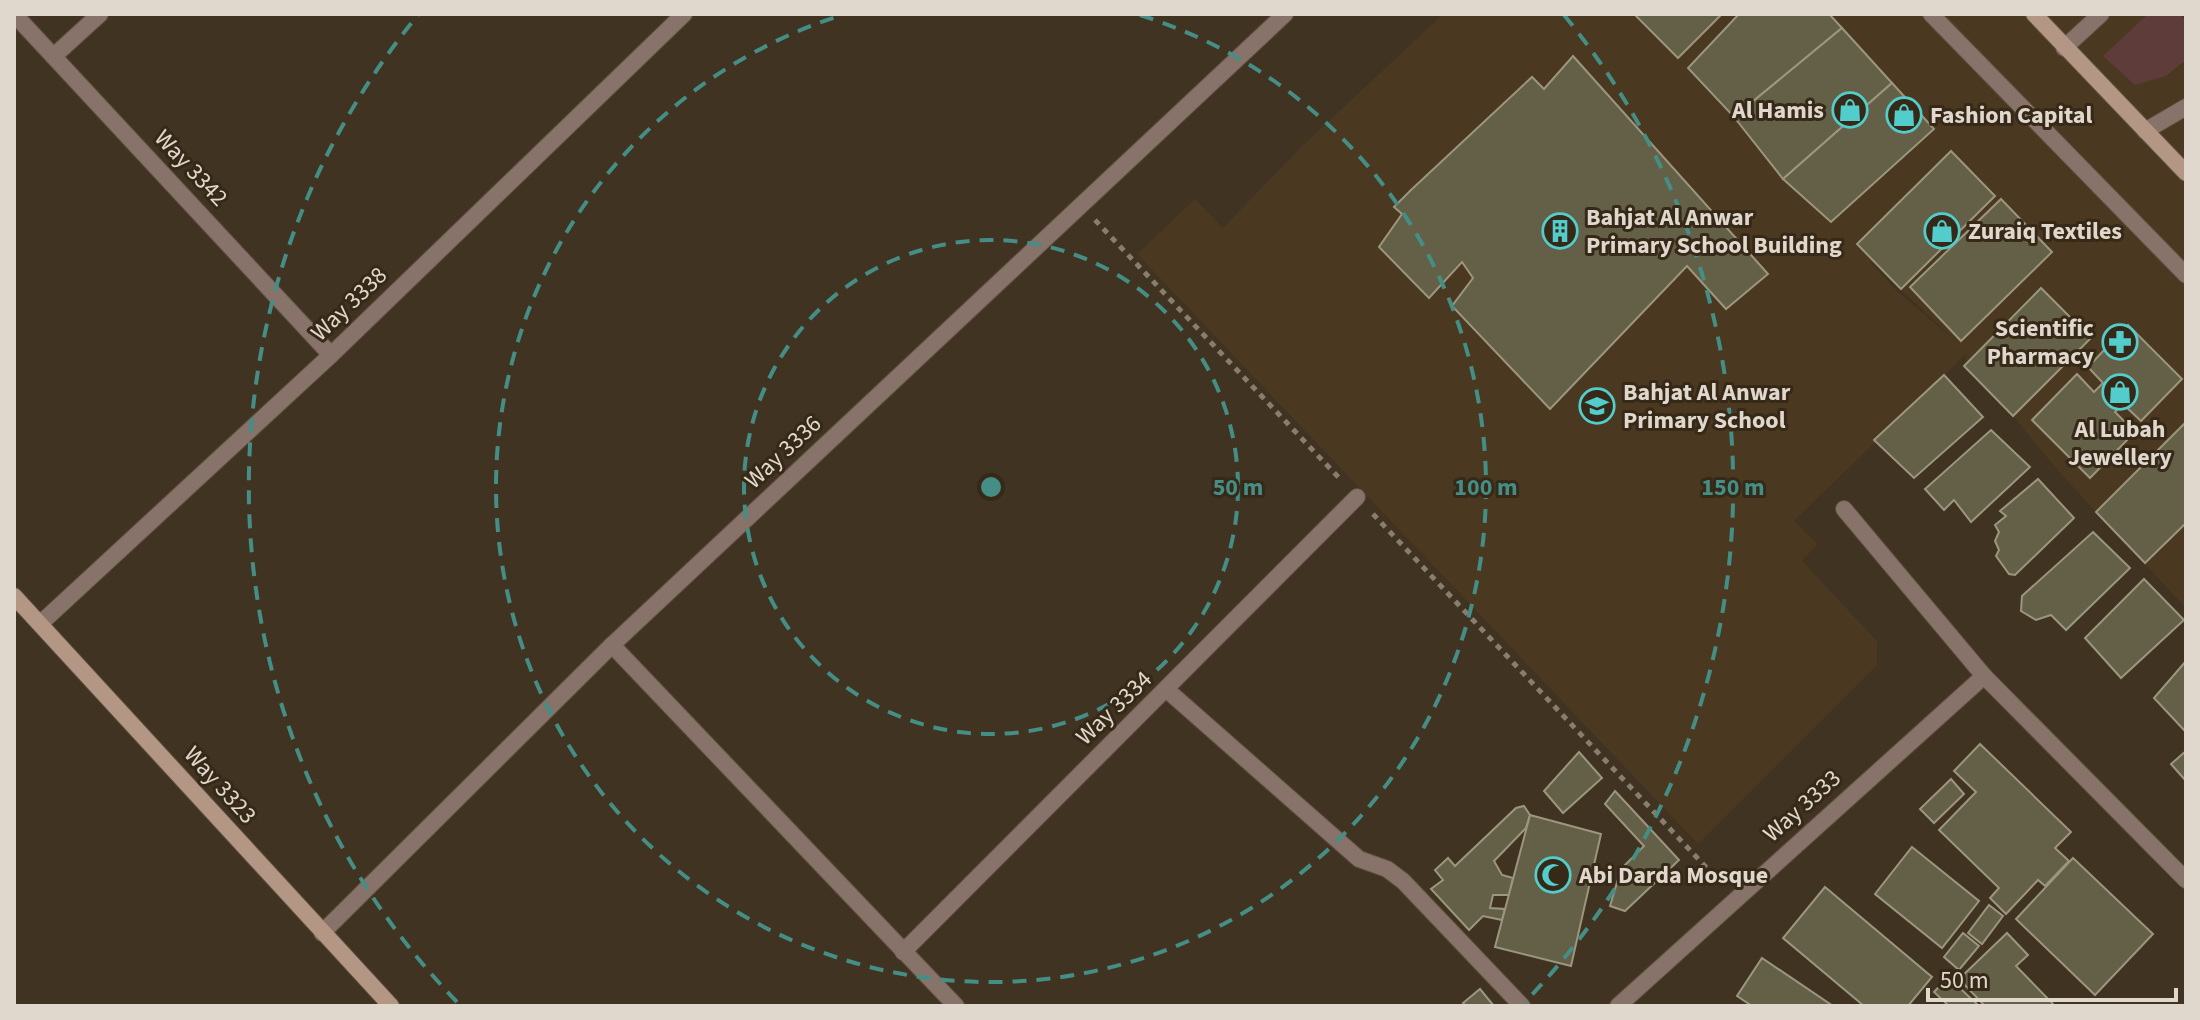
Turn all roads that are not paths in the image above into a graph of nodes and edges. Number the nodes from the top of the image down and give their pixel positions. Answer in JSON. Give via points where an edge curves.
{"nodes":[{"id":1,"x":14,"y":14,"type":"edge"},
{"id":2,"x":100,"y":14,"type":"edge"},
{"id":3,"x":684,"y":14,"type":"edge"},
{"id":4,"x":1285,"y":14,"type":"edge"},
{"id":5,"x":1931,"y":14,"type":"edge"},
{"id":6,"x":2034,"y":14,"type":"edge"},
{"id":7,"x":2101,"y":14,"type":"edge"},
{"id":8,"x":2064,"y":48,"type":"junction"},
{"id":9,"x":55,"y":55,"type":"junction"},
{"id":10,"x":2186,"y":107,"type":"edge"},
{"id":11,"x":2145,"y":131,"type":"junction"},
{"id":12,"x":2186,"y":173,"type":"edge"},
{"id":13,"x":2186,"y":275,"type":"edge"},
{"id":14,"x":331,"y":355,"type":"junction"},
{"id":15,"x":1357,"y":497,"type":"road end"},
{"id":16,"x":1844,"y":509,"type":"dead end"},
{"id":17,"x":14,"y":596,"type":"edge"},
{"id":18,"x":41,"y":623,"type":"junction"},
{"id":19,"x":612,"y":645,"type":"junction"},
{"id":20,"x":1984,"y":676,"type":"junction"},
{"id":21,"x":1167,"y":690,"type":"junction"},
{"id":22,"x":2186,"y":880,"type":"edge"},
{"id":23,"x":322,"y":933,"type":"junction"},
{"id":24,"x":903,"y":952,"type":"junction"},
{"id":25,"x":391,"y":1006,"type":"edge"},
{"id":26,"x":956,"y":1006,"type":"edge"},
{"id":27,"x":1522,"y":1006,"type":"edge"},
{"id":28,"x":1618,"y":1006,"type":"edge"}],
"edges":[{"from":1,"to":9,"type":"street","name":"Way 3342"},
{"from":2,"to":9,"type":"street"},
{"from":3,"to":14,"type":"street","name":"Way 3338"},
{"from":4,"to":19,"type":"street","name":"Way 3336"},
{"from":5,"to":13,"type":"street"},
{"from":6,"to":8,"type":"street"},
{"from":7,"to":8,"type":"street"},
{"from":8,"to":11,"type":"street"},
{"from":9,"to":14,"type":"street","name":"Way 3342"},
{"from":10,"to":11,"type":"street"},
{"from":11,"to":12,"type":"street"},
{"from":14,"to":18,"type":"street","name":"Way 3338"},
{"from":15,"to":21,"type":"street","name":"Way 3334"},
{"from":16,"to":20,"type":"street"},
{"from":17,"to":18,"type":"street","name":"Way 3323"},
{"from":18,"to":23,"type":"street","name":"Way 3323"},
{"from":19,"to":23,"type":"street","name":"Way 3336"},
{"from":19,"to":24,"type":"street"},
{"from":20,"to":22,"type":"street"},
{"from":20,"to":28,"type":"street","name":"Way 3333"},
{"from":21,"to":24,"type":"street","name":"Way 3334"},
{"from":21,"to":27,"type":"street","via":[[1359,859],[1403,881]]},
{"from":23,"to":25,"type":"street","name":"Way 3323"},
{"from":24,"to":26,"type":"street"}]}
